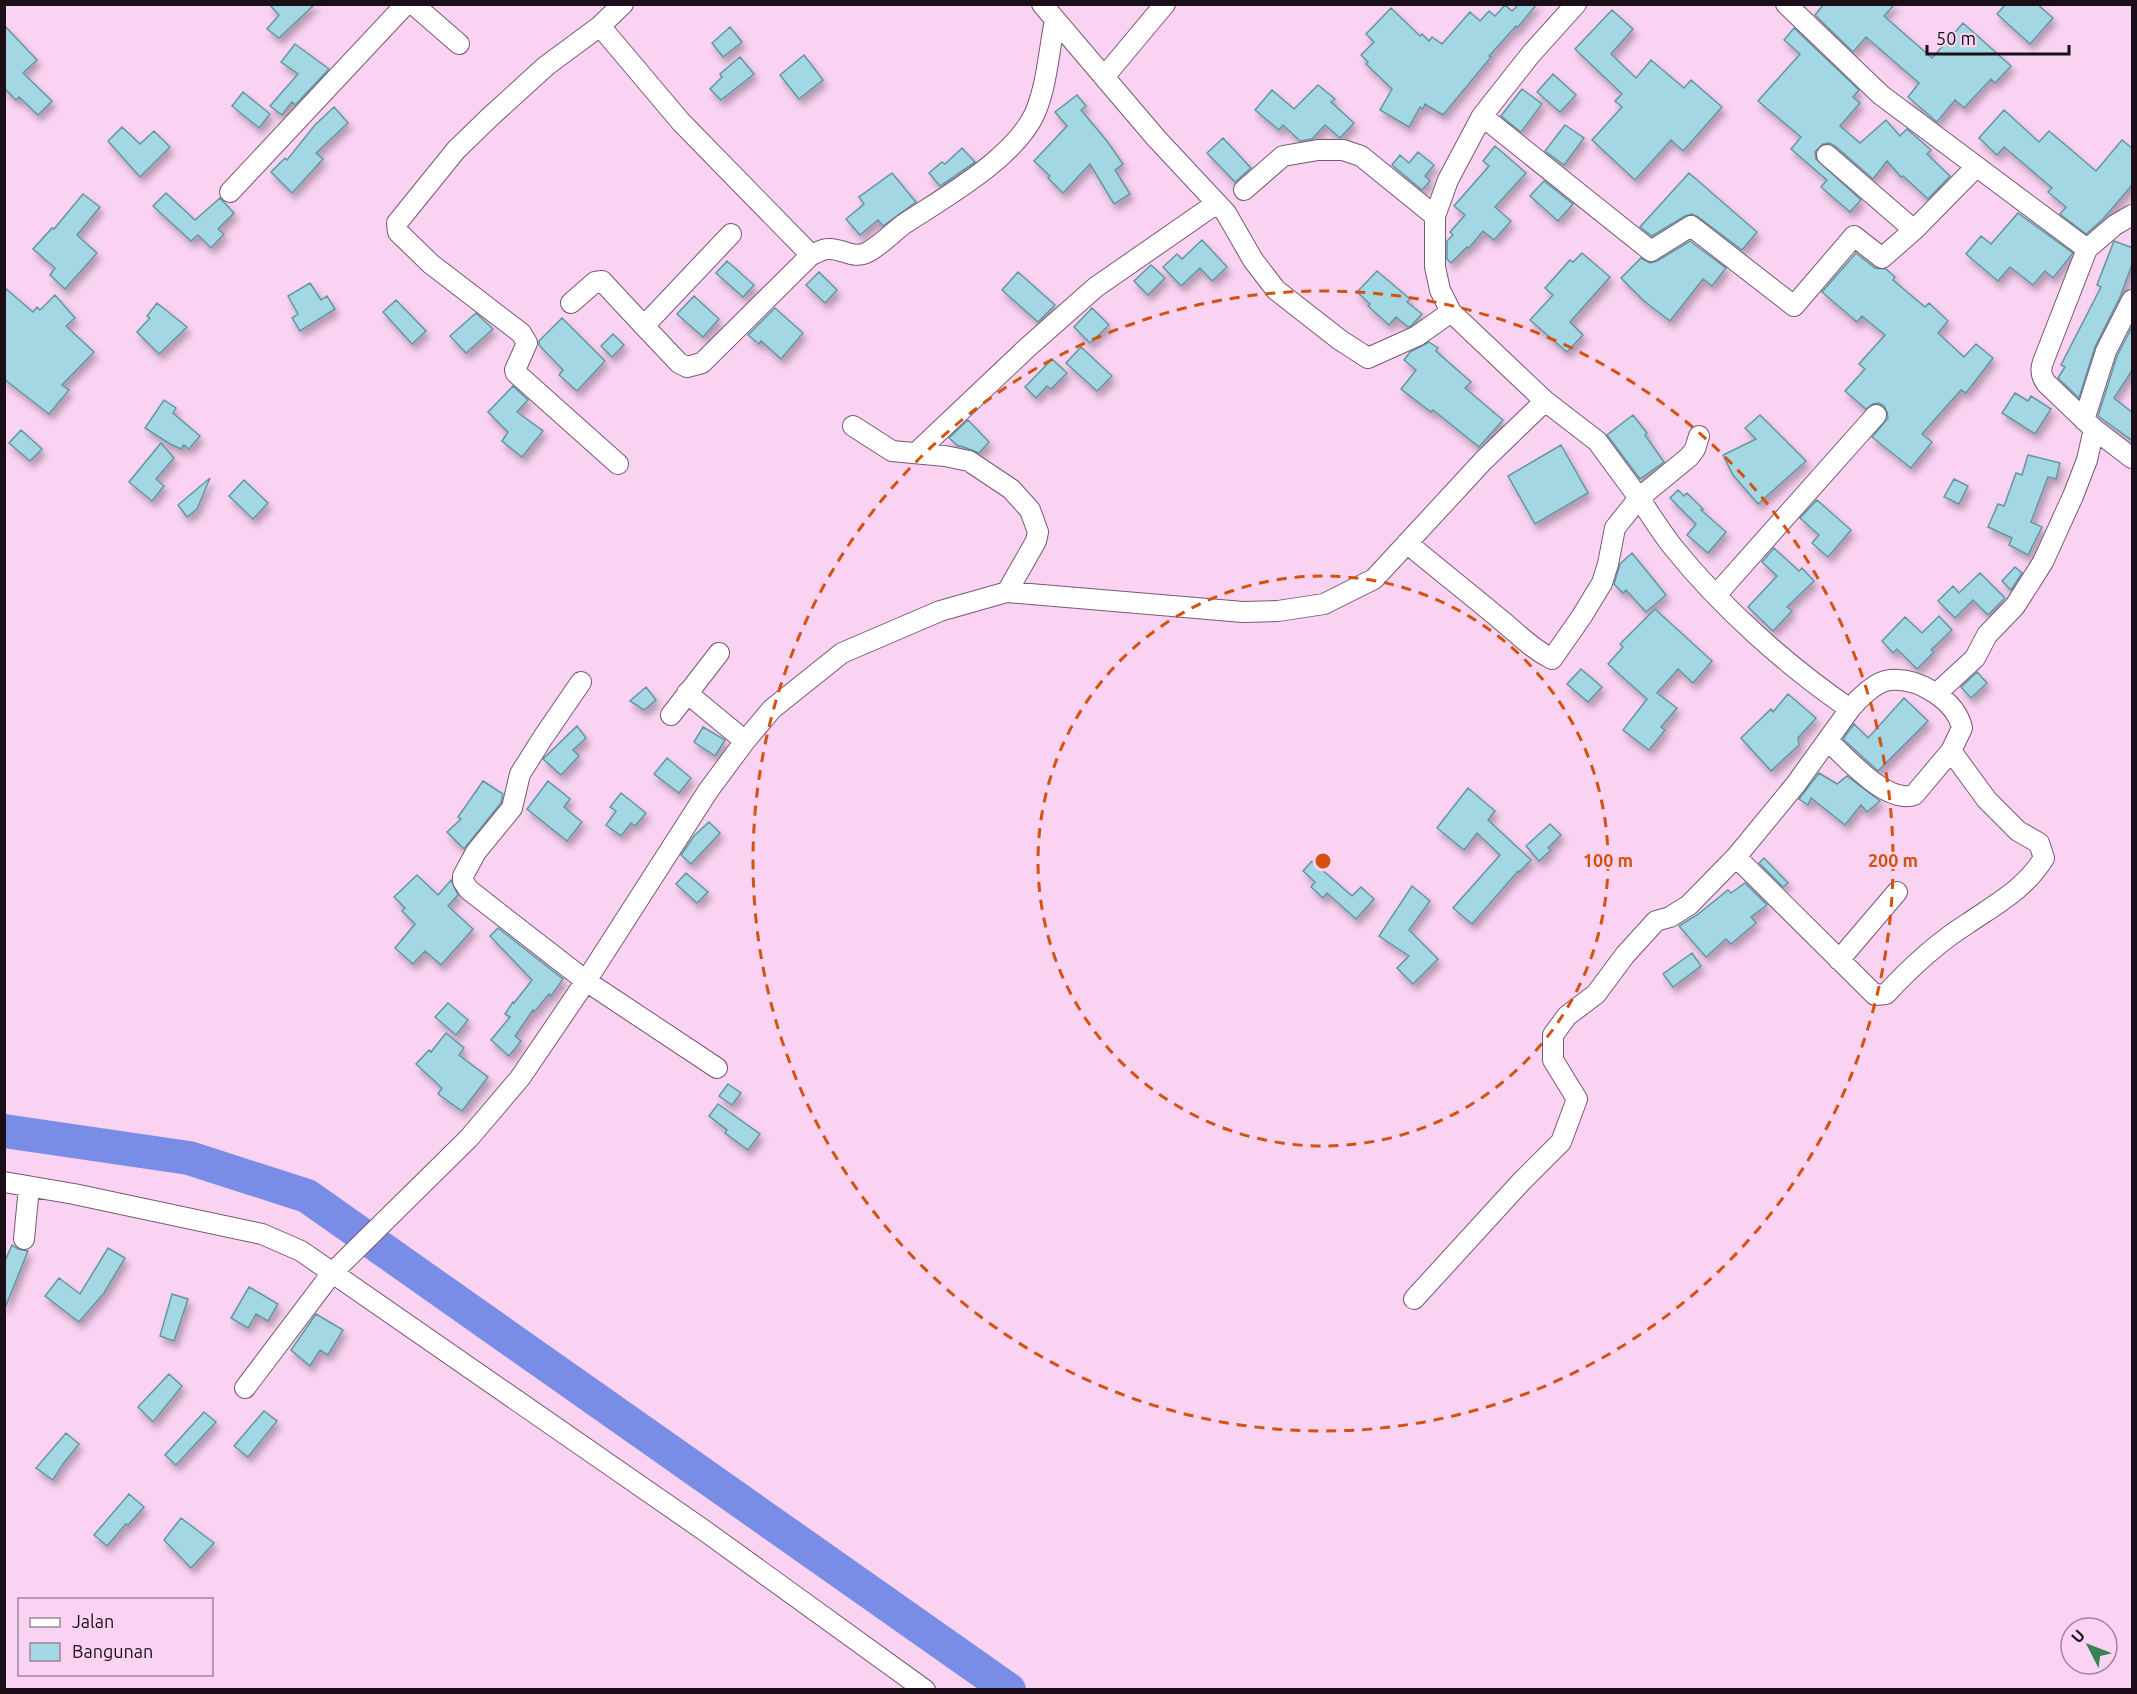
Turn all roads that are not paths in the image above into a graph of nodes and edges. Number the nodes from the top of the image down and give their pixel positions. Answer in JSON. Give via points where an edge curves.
{"nodes":[{"id":1,"x":406,"y":4,"type":"edge"},
{"id":2,"x":413,"y":4,"type":"edge"},
{"id":3,"x":623,"y":4,"type":"edge"},
{"id":4,"x":1042,"y":4,"type":"edge"},
{"id":5,"x":1165,"y":4,"type":"edge"},
{"id":6,"x":1786,"y":4,"type":"edge"},
{"id":7,"x":1566,"y":8,"type":"edge"},
{"id":8,"x":1055,"y":20,"type":"junction"},
{"id":9,"x":600,"y":26,"type":"junction"},
{"id":10,"x":459,"y":44,"type":"dead end"},
{"id":11,"x":1104,"y":77,"type":"junction"},
{"id":12,"x":1482,"y":116,"type":"junction"},
{"id":13,"x":1827,"y":155,"type":"dead end"},
{"id":14,"x":1976,"y":167,"type":"junction"},
{"id":15,"x":1244,"y":190,"type":"dead end"},
{"id":16,"x":230,"y":192,"type":"dead end"},
{"id":17,"x":1217,"y":203,"type":"junction"},
{"id":18,"x":2133,"y":215,"type":"edge"},
{"id":19,"x":1435,"y":216,"type":"junction"},
{"id":20,"x":1914,"y":230,"type":"junction"},
{"id":21,"x":731,"y":234,"type":"dead end"},
{"id":22,"x":2087,"y":249,"type":"junction"},
{"id":23,"x":811,"y":255,"type":"junction"},
{"id":24,"x":2133,"y":300,"type":"edge"},
{"id":25,"x":571,"y":303,"type":"dead end"},
{"id":26,"x":1451,"y":312,"type":"junction"},
{"id":27,"x":644,"y":326,"type":"junction"},
{"id":28,"x":1545,"y":401,"type":"junction"},
{"id":29,"x":1876,"y":415,"type":"dead end"},
{"id":30,"x":2089,"y":424,"type":"junction"},
{"id":31,"x":852,"y":426,"type":"dead end"},
{"id":32,"x":1699,"y":436,"type":"dead end"},
{"id":33,"x":916,"y":453,"type":"junction"},
{"id":34,"x":2133,"y":458,"type":"edge"},
{"id":35,"x":618,"y":464,"type":"dead end"},
{"id":36,"x":1639,"y":498,"type":"junction"},
{"id":37,"x":1407,"y":543,"type":"junction"},
{"id":38,"x":1007,"y":592,"type":"junction"},
{"id":39,"x":1716,"y":595,"type":"junction"},
{"id":40,"x":719,"y":653,"type":"dead end"},
{"id":41,"x":581,"y":682,"type":"dead end"},
{"id":42,"x":687,"y":693,"type":"junction"},
{"id":43,"x":1937,"y":693,"type":"junction"},
{"id":44,"x":1850,"y":709,"type":"junction"},
{"id":45,"x":671,"y":715,"type":"dead end"},
{"id":46,"x":745,"y":741,"type":"junction"},
{"id":47,"x":1828,"y":741,"type":"junction"},
{"id":48,"x":1951,"y":751,"type":"junction"},
{"id":49,"x":1736,"y":857,"type":"junction"},
{"id":50,"x":1897,"y":892,"type":"dead end"},
{"id":51,"x":1839,"y":960,"type":"junction"},
{"id":52,"x":586,"y":981,"type":"junction"},
{"id":53,"x":717,"y":1068,"type":"dead end"},
{"id":54,"x":4,"y":1182,"type":"edge"},
{"id":55,"x":29,"y":1187,"type":"junction"},
{"id":56,"x":24,"y":1239,"type":"dead end"},
{"id":57,"x":334,"y":1271,"type":"junction"},
{"id":58,"x":1414,"y":1299,"type":"dead end"},
{"id":59,"x":244,"y":1388,"type":"dead end"},
{"id":60,"x":925,"y":1689,"type":"edge"}],
"edges":[{"from":1,"to":16,"type":"street"},
{"from":2,"to":10,"type":"street"},
{"from":3,"to":9,"type":"street"},
{"from":4,"to":8,"type":"street"},
{"from":5,"to":11,"type":"street"},
{"from":6,"to":14,"type":"street","via":[[1881,95]]},
{"from":7,"to":12,"type":"street"},
{"from":8,"to":11,"type":"street"},
{"from":8,"to":23,"type":"street","via":[[1036,112],[1004,156],[868,252],[853,255],[826,249]]},
{"from":9,"to":23,"type":"street","via":[[681,123]]},
{"from":9,"to":35,"type":"street","via":[[546,66],[456,150],[396,227],[431,264],[522,333],[527,343],[516,373]]},
{"from":11,"to":17,"type":"street"},
{"from":12,"to":19,"type":"street","via":[[1448,180]]},
{"from":12,"to":20,"type":"street","via":[[1651,251],[1691,226],[1794,306],[1854,236],[1882,258]]},
{"from":13,"to":20,"type":"street"},
{"from":14,"to":20,"type":"street"},
{"from":14,"to":22,"type":"street"},
{"from":15,"to":19,"type":"street","via":[[1283,156],[1343,150],[1361,156]]},
{"from":17,"to":26,"type":"street","via":[[1276,291],[1368,358],[1417,336]]},
{"from":17,"to":33,"type":"street","via":[[1096,287]]},
{"from":18,"to":22,"type":"street","via":[[2121,220]]},
{"from":19,"to":26,"type":"street","via":[[1435,267]]},
{"from":21,"to":27,"type":"street"},
{"from":22,"to":30,"type":"street","via":[[2041,367],[2046,383]]},
{"from":23,"to":27,"type":"street","via":[[702,363],[687,367],[679,363]]},
{"from":24,"to":30,"type":"street","via":[[2106,351]]},
{"from":25,"to":27,"type":"street","via":[[595,282],[602,281]]},
{"from":26,"to":28,"type":"street"},
{"from":28,"to":36,"type":"street","via":[[1597,441]]},
{"from":28,"to":37,"type":"street"},
{"from":29,"to":39,"type":"street"},
{"from":30,"to":34,"type":"street"},
{"from":30,"to":43,"type":"street","via":[[2087,460],[2043,562],[2015,606],[1987,635],[1975,658]]},
{"from":31,"to":33,"type":"street","via":[[892,451]]},
{"from":32,"to":36,"type":"street","via":[[1689,457]]},
{"from":33,"to":38,"type":"street","via":[[969,461],[1011,489],[1030,510],[1038,532],[1036,542]]},
{"from":36,"to":37,"type":"street","via":[[1615,528],[1602,582],[1552,659],[1520,638]]},
{"from":36,"to":39,"type":"street","via":[[1672,546]]},
{"from":37,"to":38,"type":"street","via":[[1374,579],[1324,604],[1278,610],[1244,612]]},
{"from":38,"to":46,"type":"street","via":[[940,611],[842,653],[772,709]]},
{"from":39,"to":44,"type":"street","via":[[1809,681]]},
{"from":40,"to":42,"type":"street"},
{"from":41,"to":52,"type":"street","via":[[520,774],[512,808],[476,852],[463,881],[468,890]]},
{"from":42,"to":45,"type":"street"},
{"from":42,"to":46,"type":"street"},
{"from":43,"to":44,"type":"street","via":[[1908,682],[1889,680],[1860,696]]},
{"from":43,"to":48,"type":"street","via":[[1960,716],[1962,728]]},
{"from":44,"to":47,"type":"street"},
{"from":46,"to":52,"type":"street","via":[[708,791]]},
{"from":47,"to":48,"type":"street","via":[[1873,782],[1906,798],[1914,795]]},
{"from":47,"to":49,"type":"street"},
{"from":48,"to":51,"type":"street","via":[[1987,800],[2018,831],[2039,843],[2044,858],[2023,885],[1930,952],[1886,994],[1875,995]]},
{"from":49,"to":51,"type":"street"},
{"from":49,"to":58,"type":"street","via":[[1689,905],[1656,921],[1596,994],[1567,1016],[1552,1035],[1553,1060],[1577,1099],[1561,1142]]},
{"from":50,"to":51,"type":"street"},
{"from":52,"to":53,"type":"street"},
{"from":52,"to":57,"type":"street","via":[[520,1078],[469,1138]]},
{"from":54,"to":55,"type":"street"},
{"from":55,"to":56,"type":"street"},
{"from":55,"to":57,"type":"street","via":[[262,1234]]},
{"from":57,"to":59,"type":"street"},
{"from":57,"to":60,"type":"street"}]}
